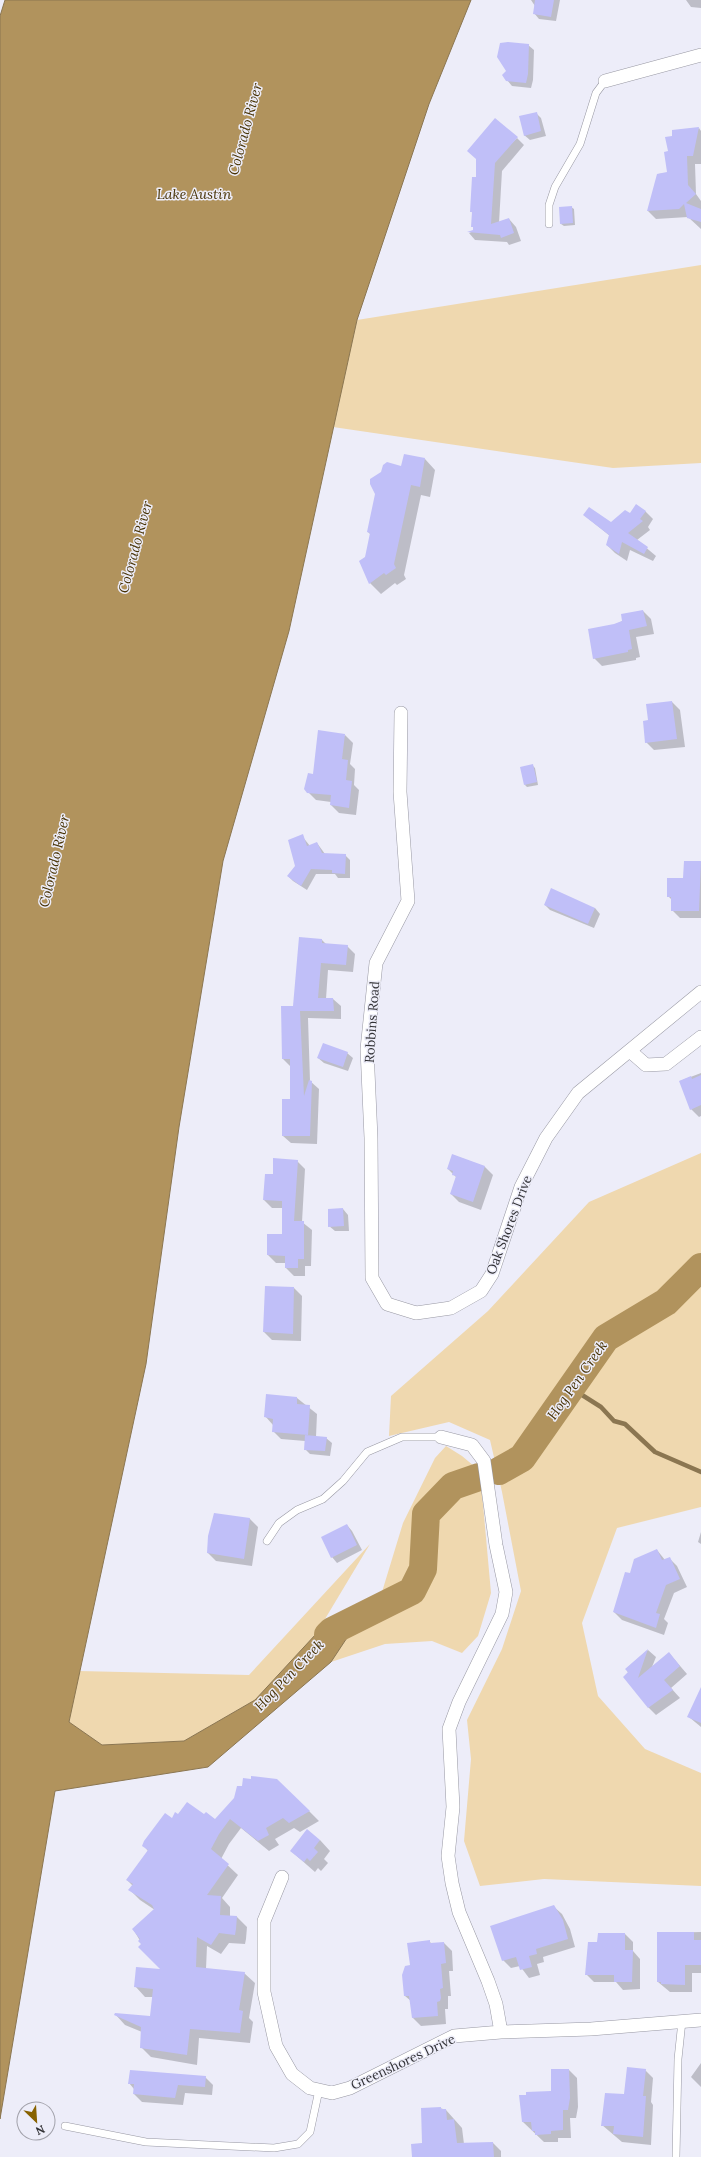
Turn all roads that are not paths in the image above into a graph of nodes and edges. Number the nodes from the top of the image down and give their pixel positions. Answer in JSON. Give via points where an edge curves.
{"nodes":[{"id":1,"x":701,"y":55,"type":"edge"},
{"id":2,"x":606,"y":81,"type":"joint"},
{"id":3,"x":549,"y":224,"type":"dead end"},
{"id":4,"x":401,"y":713,"type":"dead end"},
{"id":5,"x":701,"y":992,"type":"edge"},
{"id":6,"x":701,"y":1037,"type":"edge"},
{"id":7,"x":630,"y":1051,"type":"junction"},
{"id":8,"x":416,"y":1313,"type":"joint"},
{"id":9,"x":441,"y":1437,"type":"joint"},
{"id":10,"x":267,"y":1541,"type":"dead end"},
{"id":11,"x":282,"y":1877,"type":"dead end"},
{"id":12,"x":701,"y":2020,"type":"edge"},
{"id":13,"x":682,"y":2021,"type":"junction"},
{"id":14,"x":501,"y":2032,"type":"junction"},
{"id":15,"x":319,"y":2090,"type":"junction"},
{"id":16,"x":65,"y":2126,"type":"dead end"},
{"id":17,"x":676,"y":2157,"type":"edge"}],
"edges":[{"from":1,"to":2,"type":"street"},
{"from":2,"to":3,"type":"lane","via":[[596,93],[580,144],[555,188],[549,205]]},
{"from":4,"to":8,"type":"street","name":"Robbins Road","via":[[400,792],[408,901],[376,963],[367,1050],[371,1138],[372,1278],[387,1304]]},
{"from":5,"to":7,"type":"street","name":"Oak Shores Drive"},
{"from":6,"to":7,"type":"street","via":[[666,1064],[646,1065]]},
{"from":7,"to":8,"type":"street","name":"Oak Shores Drive","via":[[578,1093],[546,1138],[521,1187],[492,1274],[481,1291],[451,1308]]},
{"from":9,"to":10,"type":"lane","via":[[402,1437],[367,1452],[323,1499],[297,1510],[278,1523]]},
{"from":9,"to":14,"type":"street","via":[[472,1446],[484,1461],[496,1545],[506,1592],[502,1614],[459,1702],[449,1729],[454,1807],[448,1856],[452,1883],[459,1912],[496,2004]]},
{"from":11,"to":15,"type":"street","name":"Greenshores Drive","via":[[264,1921],[264,1992],[276,2046],[292,2074],[310,2088]]},
{"from":12,"to":13,"type":"street","name":"Greenshores Drive"},
{"from":13,"to":14,"type":"street","name":"Greenshores Drive","via":[[591,2029]]},
{"from":13,"to":17,"type":"lane","via":[[678,2059]]},
{"from":14,"to":15,"type":"street","name":"Greenshores Drive","via":[[454,2036],[350,2088],[332,2093]]},
{"from":15,"to":16,"type":"lane","via":[[310,2132],[298,2144],[274,2148],[146,2142]]}]}
